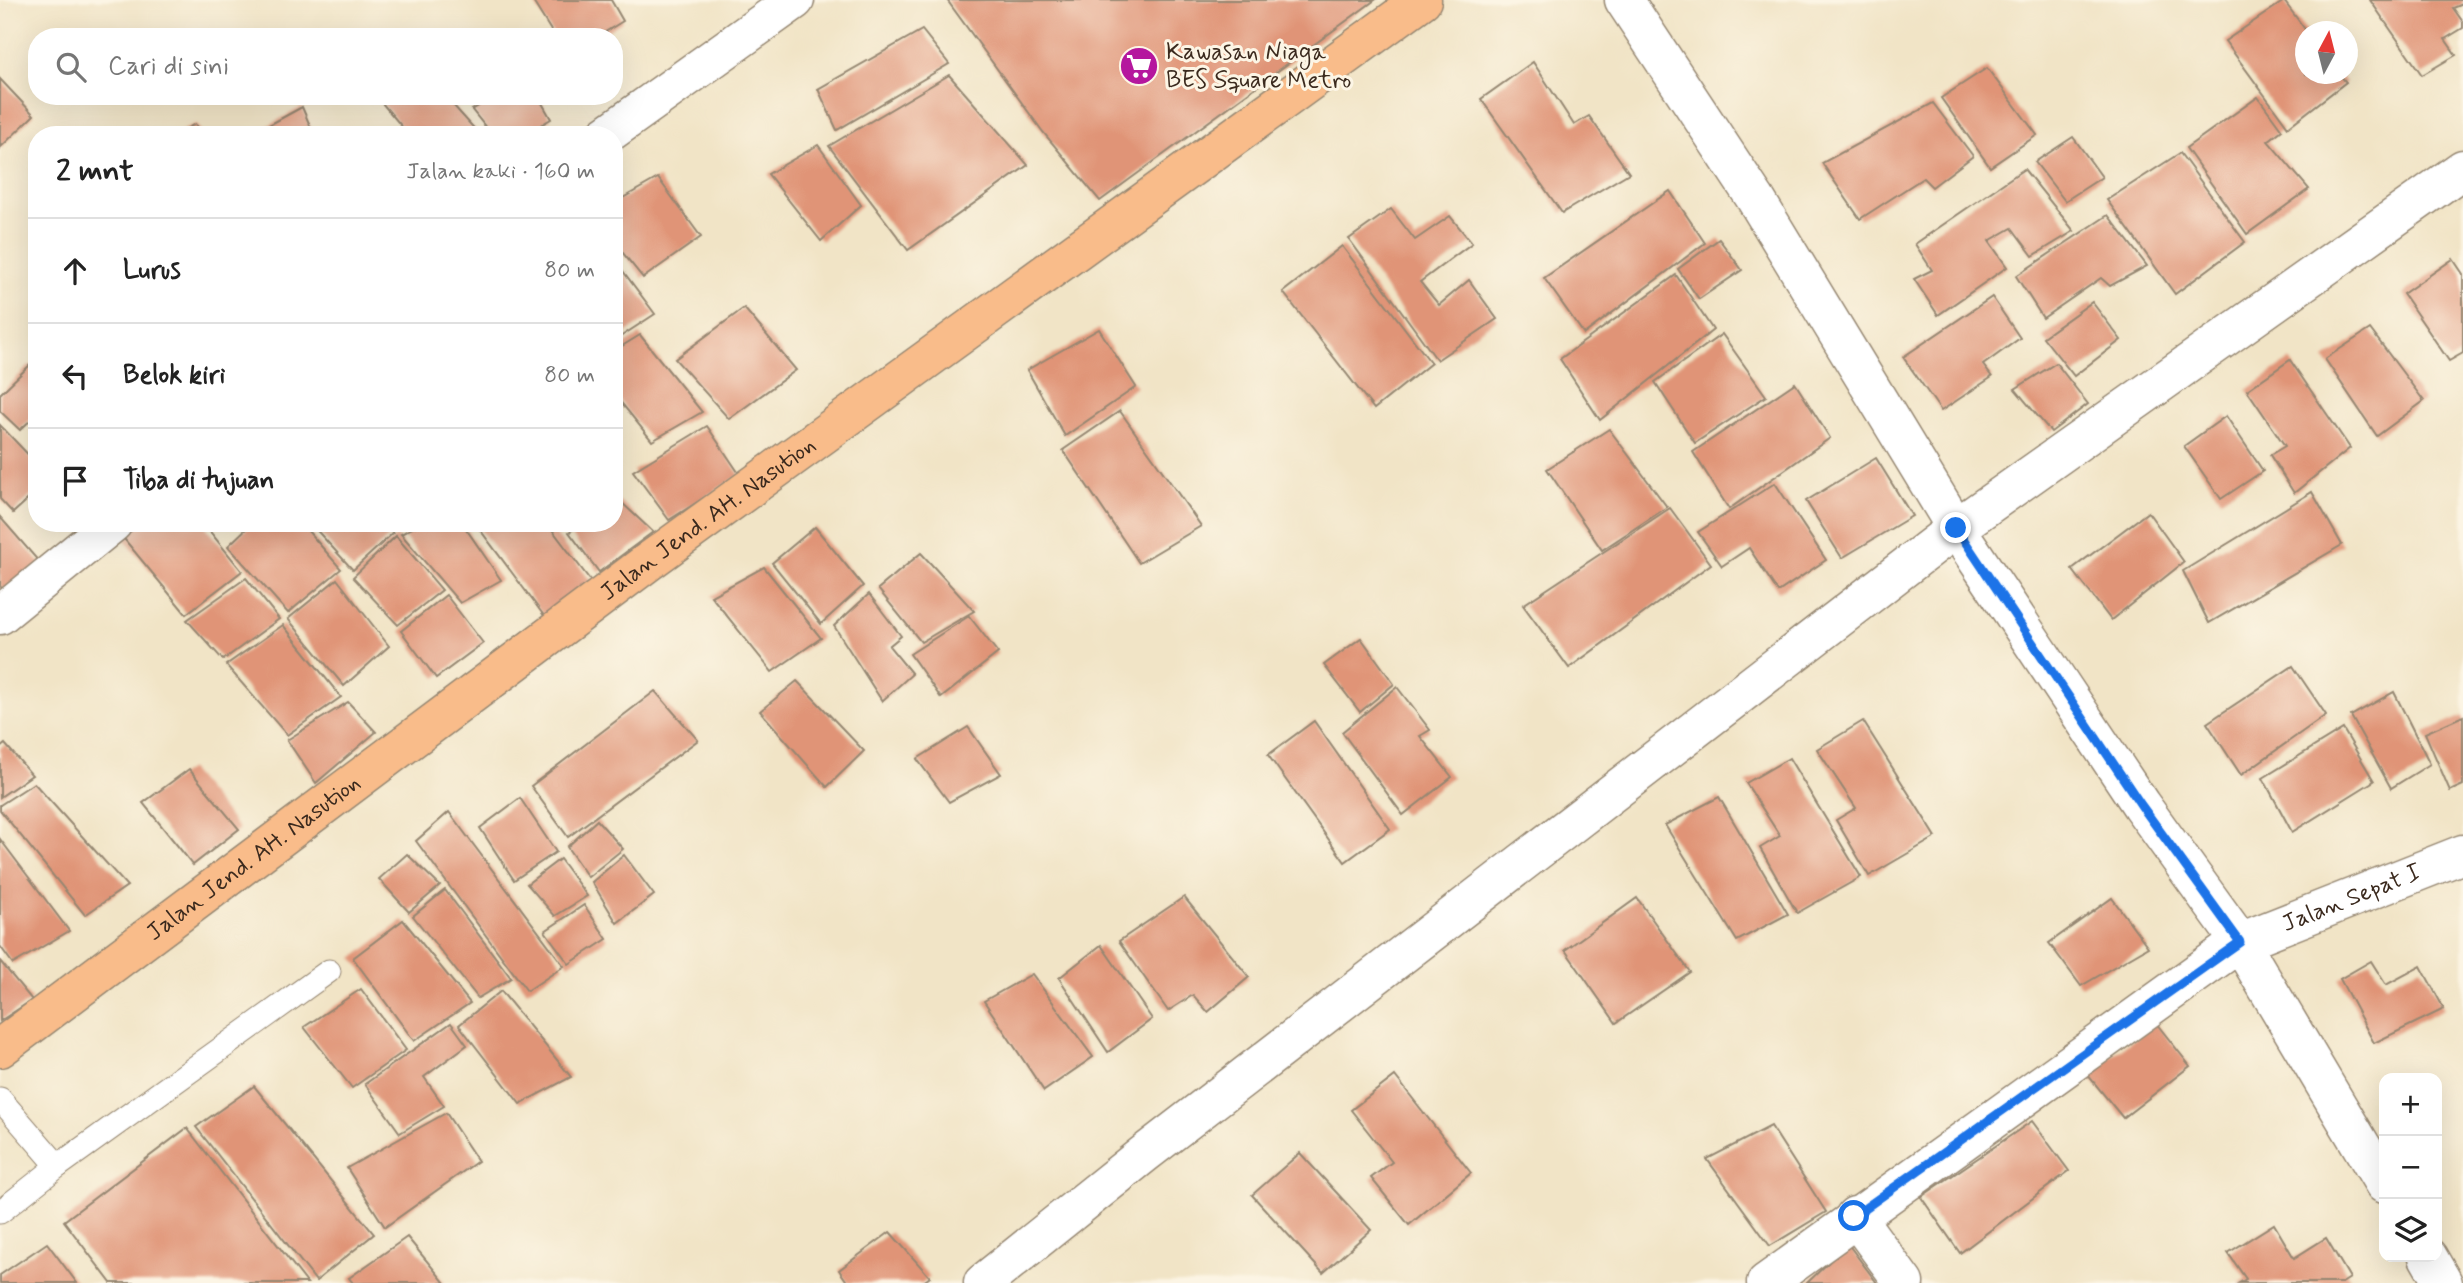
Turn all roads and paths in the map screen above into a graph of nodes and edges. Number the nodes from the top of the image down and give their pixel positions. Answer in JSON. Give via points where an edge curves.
{"nodes":[{"id":1,"x":1422,"y":0,"type":"edge"},
{"id":2,"x":1624,"y":0,"type":"edge"},
{"id":3,"x":779,"y":4,"type":"edge"},
{"id":4,"x":618,"y":126,"type":"edge"},
{"id":5,"x":2463,"y":169,"type":"edge"},
{"id":6,"x":1956,"y":528,"type":"junction"},
{"id":7,"x":102,"y":532,"type":"edge"},
{"id":8,"x":0,"y":615,"type":"edge"},
{"id":9,"x":2463,"y":853,"type":"edge"},
{"id":10,"x":2240,"y":942,"type":"junction"},
{"id":11,"x":329,"y":971,"type":"dead end"},
{"id":12,"x":0,"y":1048,"type":"edge"},
{"id":13,"x":0,"y":1099,"type":"edge"},
{"id":14,"x":58,"y":1166,"type":"junction"},
{"id":15,"x":2379,"y":1176,"type":"edge"},
{"id":16,"x":0,"y":1212,"type":"edge"},
{"id":17,"x":1854,"y":1216,"type":"junction"},
{"id":18,"x":2431,"y":1262,"type":"edge"},
{"id":19,"x":983,"y":1283,"type":"edge"},
{"id":20,"x":1766,"y":1283,"type":"edge"},
{"id":21,"x":1904,"y":1283,"type":"edge"},
{"id":22,"x":2443,"y":1283,"type":"edge"}],
"edges":[{"from":1,"to":12,"type":"highway","name":"Jalan Jend. AH. Nasution","via":[[648,562]]},
{"from":2,"to":6,"type":"street","via":[[1755,198]]},
{"from":3,"to":4,"type":"street"},
{"from":5,"to":6,"type":"street"},
{"from":6,"to":10,"type":"street","via":[[2141,805]]},
{"from":6,"to":19,"type":"street"},
{"from":7,"to":8,"type":"street"},
{"from":9,"to":10,"type":"street","name":"Jalan Sepat I"},
{"from":10,"to":15,"type":"street"},
{"from":10,"to":17,"type":"street","name":"Jalan Sepat I"},
{"from":11,"to":14,"type":"lane"},
{"from":13,"to":14,"type":"lane"},
{"from":14,"to":16,"type":"lane"},
{"from":17,"to":20,"type":"street","name":"Jalan Sepat I"},
{"from":17,"to":21,"type":"street"},
{"from":18,"to":22,"type":"street"}]}
